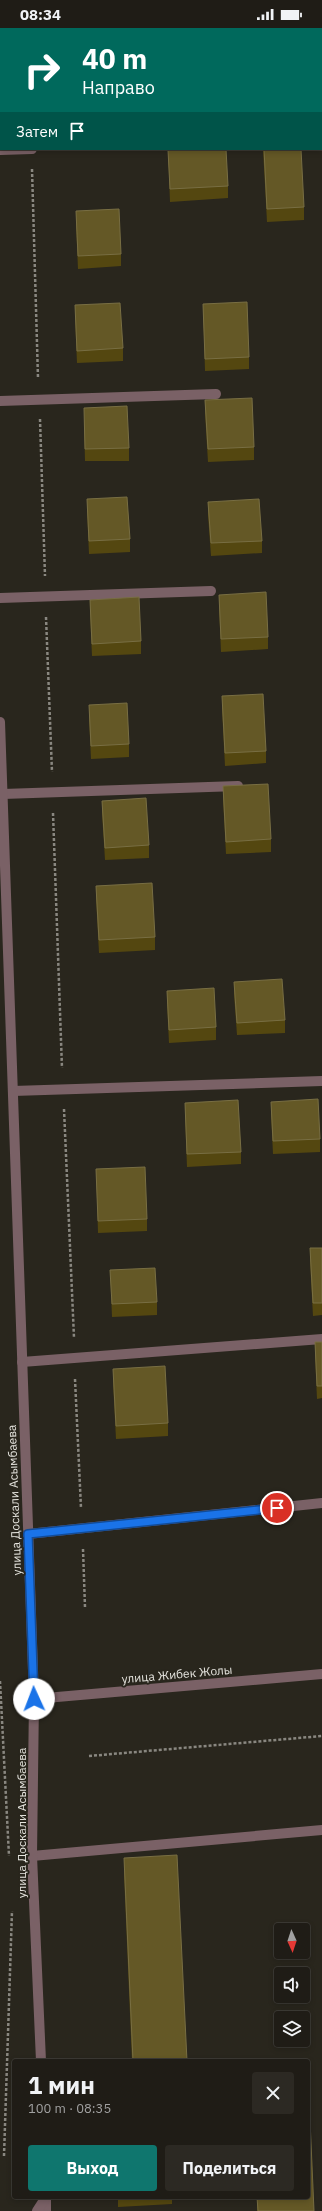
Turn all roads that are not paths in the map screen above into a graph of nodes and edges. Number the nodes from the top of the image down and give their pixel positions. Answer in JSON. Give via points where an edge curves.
{"nodes":[{"id":1,"x":216,"y":394,"type":"dead end"},
{"id":2,"x":0,"y":401,"type":"edge"},
{"id":3,"x":211,"y":591,"type":"dead end"},
{"id":4,"x":0,"y":598,"type":"edge"},
{"id":5,"x":0,"y":722,"type":"edge"},
{"id":6,"x":246,"y":785,"type":"edge"},
{"id":7,"x":2,"y":794,"type":"junction"},
{"id":8,"x":322,"y":1081,"type":"edge"},
{"id":9,"x":12,"y":1091,"type":"junction"},
{"id":10,"x":322,"y":1339,"type":"edge"},
{"id":11,"x":22,"y":1362,"type":"junction"},
{"id":12,"x":322,"y":1503,"type":"edge"},
{"id":13,"x":28,"y":1534,"type":"junction"},
{"id":14,"x":322,"y":1674,"type":"edge"},
{"id":15,"x":34,"y":1699,"type":"junction"},
{"id":16,"x":322,"y":1830,"type":"edge"},
{"id":17,"x":32,"y":1856,"type":"junction"},
{"id":18,"x":41,"y":2059,"type":"edge"},
{"id":19,"x":45,"y":2199,"type":"edge"},
{"id":20,"x":46,"y":2199,"type":"edge"},
{"id":21,"x":37,"y":2211,"type":"edge"},
{"id":22,"x":46,"y":2211,"type":"edge"}],
"edges":[{"from":1,"to":2,"type":"street"},
{"from":3,"to":4,"type":"street"},
{"from":5,"to":7,"type":"street","name":"улица Доскали Асымбаева"},
{"from":6,"to":7,"type":"street"},
{"from":7,"to":9,"type":"street","name":"улица Доскали Асымбаева"},
{"from":8,"to":9,"type":"street"},
{"from":9,"to":11,"type":"street","name":"улица Доскали Асымбаева"},
{"from":10,"to":11,"type":"street"},
{"from":11,"to":13,"type":"street","name":"улица Доскали Асымбаева"},
{"from":12,"to":13,"type":"street"},
{"from":13,"to":15,"type":"street","name":"улица Доскали Асымбаева"},
{"from":14,"to":15,"type":"street","name":"улица Жибек Жолы"},
{"from":15,"to":17,"type":"street","name":"улица Доскали Асымбаева"},
{"from":16,"to":17,"type":"street"},
{"from":17,"to":18,"type":"street","name":"улица Доскали Асымбаева"},
{"from":19,"to":21,"type":"street"},
{"from":20,"to":22,"type":"street"}]}
